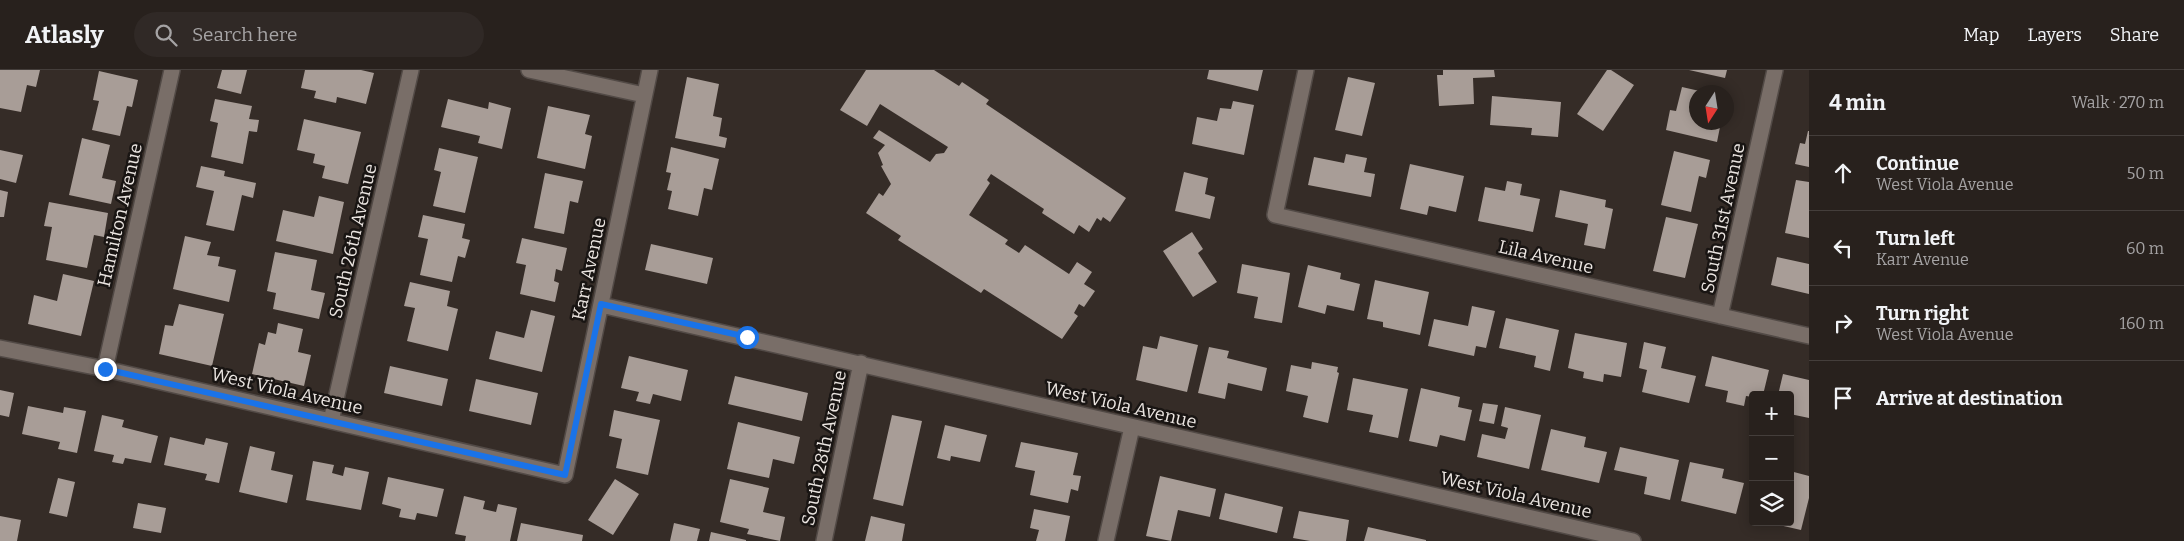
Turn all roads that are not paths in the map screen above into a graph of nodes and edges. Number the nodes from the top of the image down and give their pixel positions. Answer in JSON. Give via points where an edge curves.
{"nodes":[{"id":1,"x":172,"y":70,"type":"edge"},
{"id":2,"x":411,"y":70,"type":"edge"},
{"id":3,"x":529,"y":70,"type":"edge"},
{"id":4,"x":650,"y":70,"type":"edge"},
{"id":5,"x":1306,"y":70,"type":"edge"},
{"id":6,"x":1774,"y":70,"type":"edge"},
{"id":7,"x":644,"y":95,"type":"junction"},
{"id":8,"x":601,"y":304,"type":"junction"},
{"id":9,"x":1720,"y":316,"type":"junction"},
{"id":10,"x":1809,"y":336,"type":"edge"},
{"id":11,"x":0,"y":348,"type":"edge"},
{"id":12,"x":862,"y":363,"type":"junction"},
{"id":13,"x":105,"y":369,"type":"junction"},
{"id":14,"x":331,"y":421,"type":"junction"},
{"id":15,"x":1132,"y":427,"type":"junction"},
{"id":16,"x":565,"y":475,"type":"joint"},
{"id":17,"x":1601,"y":538,"type":"edge"},
{"id":18,"x":824,"y":541,"type":"edge"},
{"id":19,"x":1106,"y":541,"type":"edge"},
{"id":20,"x":1633,"y":541,"type":"edge"}],
"edges":[{"from":1,"to":13,"type":"street","name":"Hamilton Avenue"},
{"from":2,"to":14,"type":"street","name":"South 26th Avenue"},
{"from":3,"to":7,"type":"street"},
{"from":4,"to":7,"type":"street","name":"Karr Avenue"},
{"from":5,"to":9,"type":"street","name":"Lila Avenue","via":[[1275,215]]},
{"from":6,"to":9,"type":"street","name":"South 31st Avenue"},
{"from":7,"to":8,"type":"street","name":"Karr Avenue"},
{"from":8,"to":12,"type":"street","name":"West Viola Avenue"},
{"from":8,"to":16,"type":"street","name":"Karr Avenue"},
{"from":9,"to":10,"type":"street","name":"Lila Avenue"},
{"from":11,"to":13,"type":"street","name":"West Viola Avenue"},
{"from":12,"to":15,"type":"street","name":"West Viola Avenue"},
{"from":12,"to":18,"type":"street","name":"South 28th Avenue"},
{"from":13,"to":14,"type":"street","name":"West Viola Avenue"},
{"from":14,"to":16,"type":"street","name":"West Viola Avenue"},
{"from":15,"to":17,"type":"street","name":"West Viola Avenue"},
{"from":15,"to":19,"type":"street"},
{"from":17,"to":20,"type":"street","name":"West Viola Avenue"}]}
